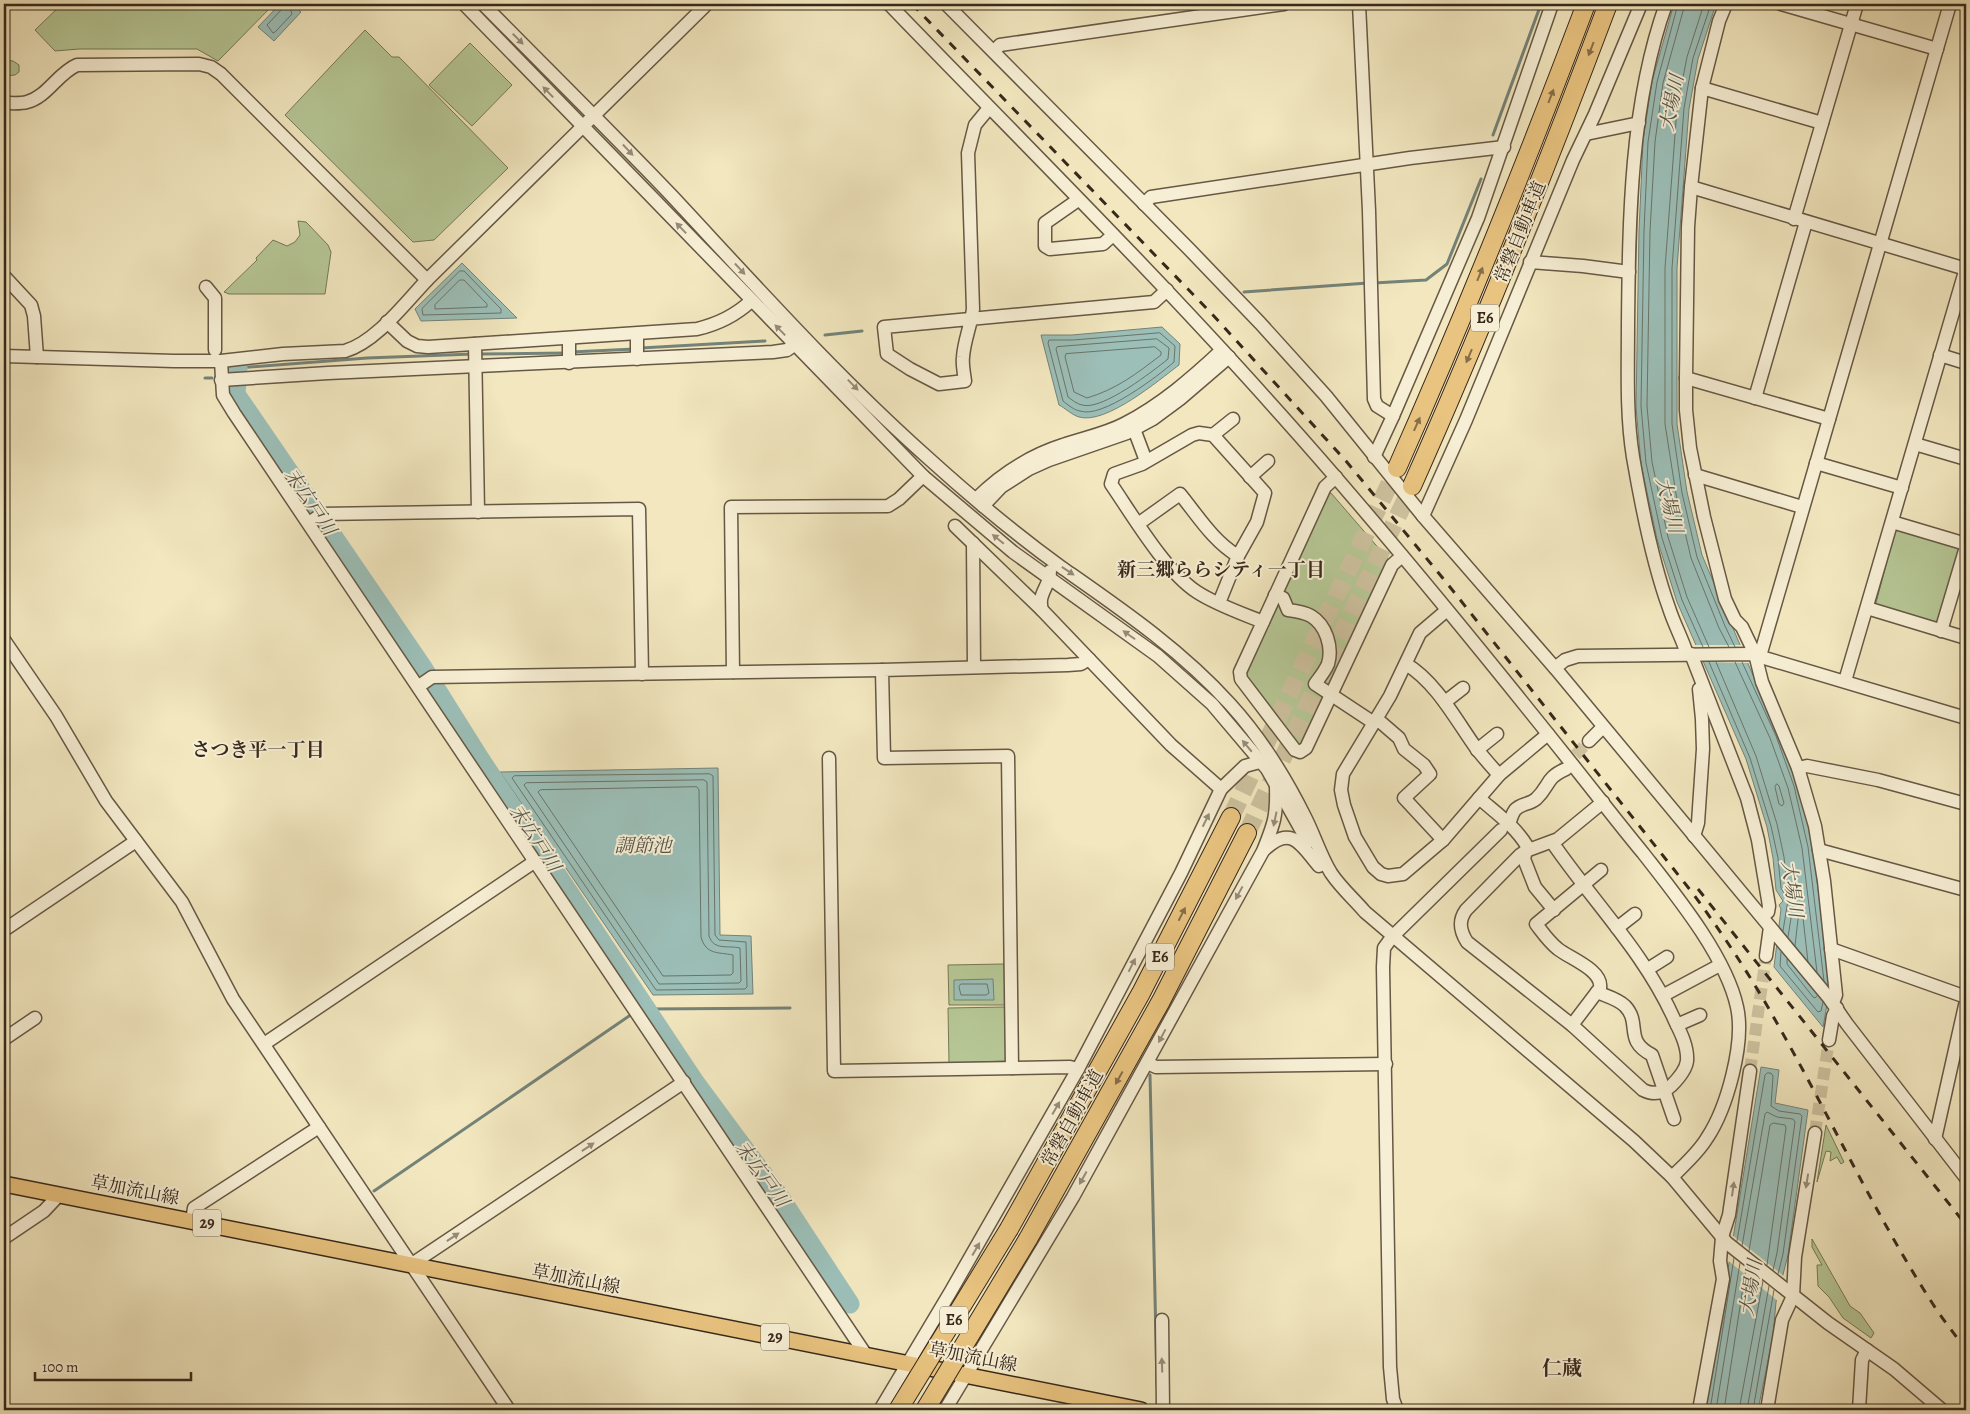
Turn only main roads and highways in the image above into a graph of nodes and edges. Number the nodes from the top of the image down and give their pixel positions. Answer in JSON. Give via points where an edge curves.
{"nodes":[{"id":1,"x":1586,"y":4,"type":"edge"},
{"id":2,"x":1608,"y":4,"type":"edge"},
{"id":3,"x":1397,"y":468,"type":"tunnel mouth"},
{"id":4,"x":1412,"y":486,"type":"tunnel mouth"},
{"id":5,"x":1232,"y":817,"type":"tunnel mouth"},
{"id":6,"x":1247,"y":833,"type":"tunnel mouth"},
{"id":7,"x":4,"y":1184,"type":"edge"},
{"id":8,"x":898,"y":1410,"type":"edge"},
{"id":9,"x":925,"y":1410,"type":"edge"},
{"id":10,"x":1141,"y":1410,"type":"edge"}],
"edges":[{"from":3,"to":1,"type":"highway","name":"常磐自動車道","number":"E6","one_way":true,"via":[[1478,278]]},
{"from":2,"to":4,"type":"highway","name":"常磐自動車道","number":"E6","one_way":true,"via":[[1494,296]]},
{"from":8,"to":5,"type":"highway","name":"常磐自動車道","number":"E6","one_way":true,"bridge":true,"via":[[1009,1229],[1141,993]]},
{"from":6,"to":9,"type":"highway","name":"常磐自動車道","number":"E6","one_way":true,"bridge":true,"via":[[1160,1001],[1028,1239]]},
{"from":7,"to":10,"type":"main road","name":"草加流山線","number":"29"}]}
